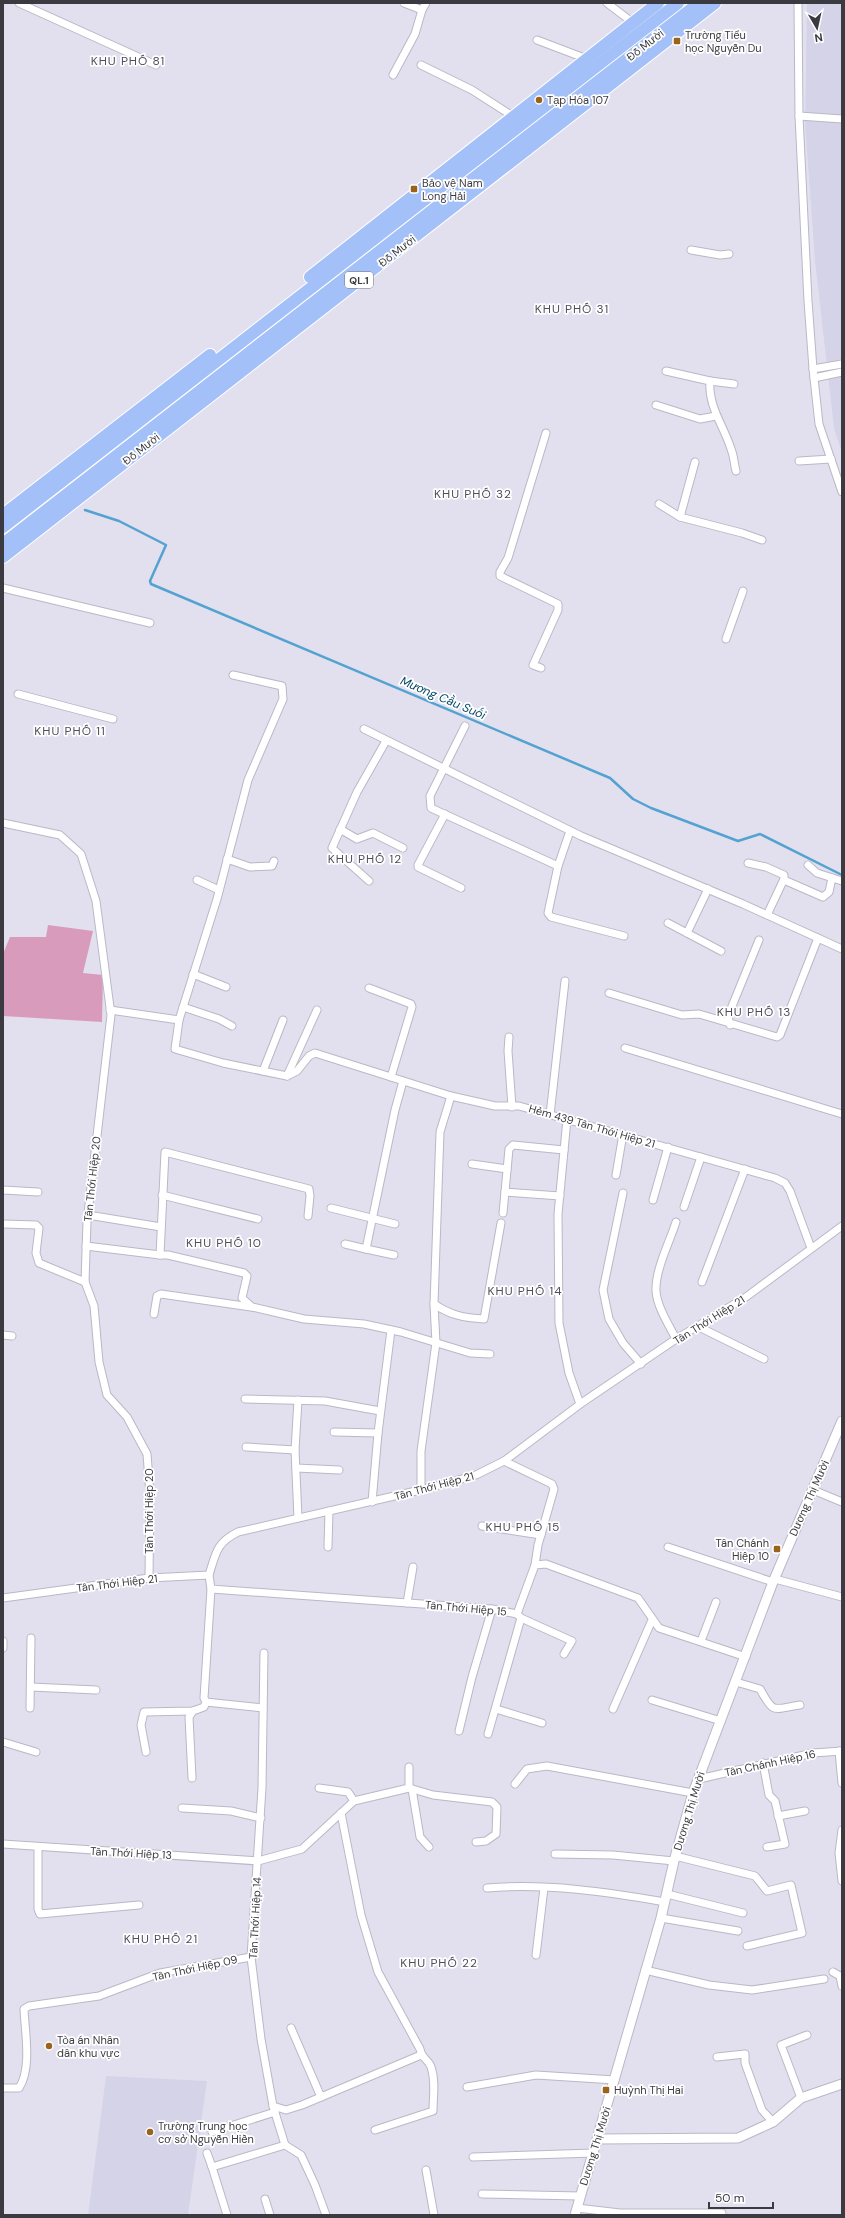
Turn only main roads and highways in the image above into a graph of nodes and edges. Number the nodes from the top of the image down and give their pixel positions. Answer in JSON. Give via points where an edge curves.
{"nodes":[{"id":1,"x":658,"y":3,"type":"edge"},
{"id":2,"x":678,"y":3,"type":"edge"},
{"id":3,"x":699,"y":3,"type":"edge"},
{"id":4,"x":714,"y":3,"type":"edge"},
{"id":5,"x":281,"y":305,"type":"junction"},
{"id":6,"x":3,"y":515,"type":"edge"},
{"id":7,"x":3,"y":527,"type":"edge"},
{"id":8,"x":3,"y":544,"type":"edge"},
{"id":9,"x":3,"y":557,"type":"edge"}],
"edges":[{"from":1,"to":5,"type":"highway","name":"Đỗ Mười","number":"QL.1"},
{"from":2,"to":5,"type":"highway","name":"Đỗ Mười","number":"QL.1"},
{"from":3,"to":8,"type":"highway","name":"Đỗ Mười","number":"QL.1"},
{"from":4,"to":9,"type":"highway","name":"Đỗ Mười","number":"QL.1"},
{"from":5,"to":6,"type":"highway","name":"Đỗ Mười","number":"QL.1"},
{"from":5,"to":7,"type":"highway","name":"Đỗ Mười","number":"QL.1"}]}
